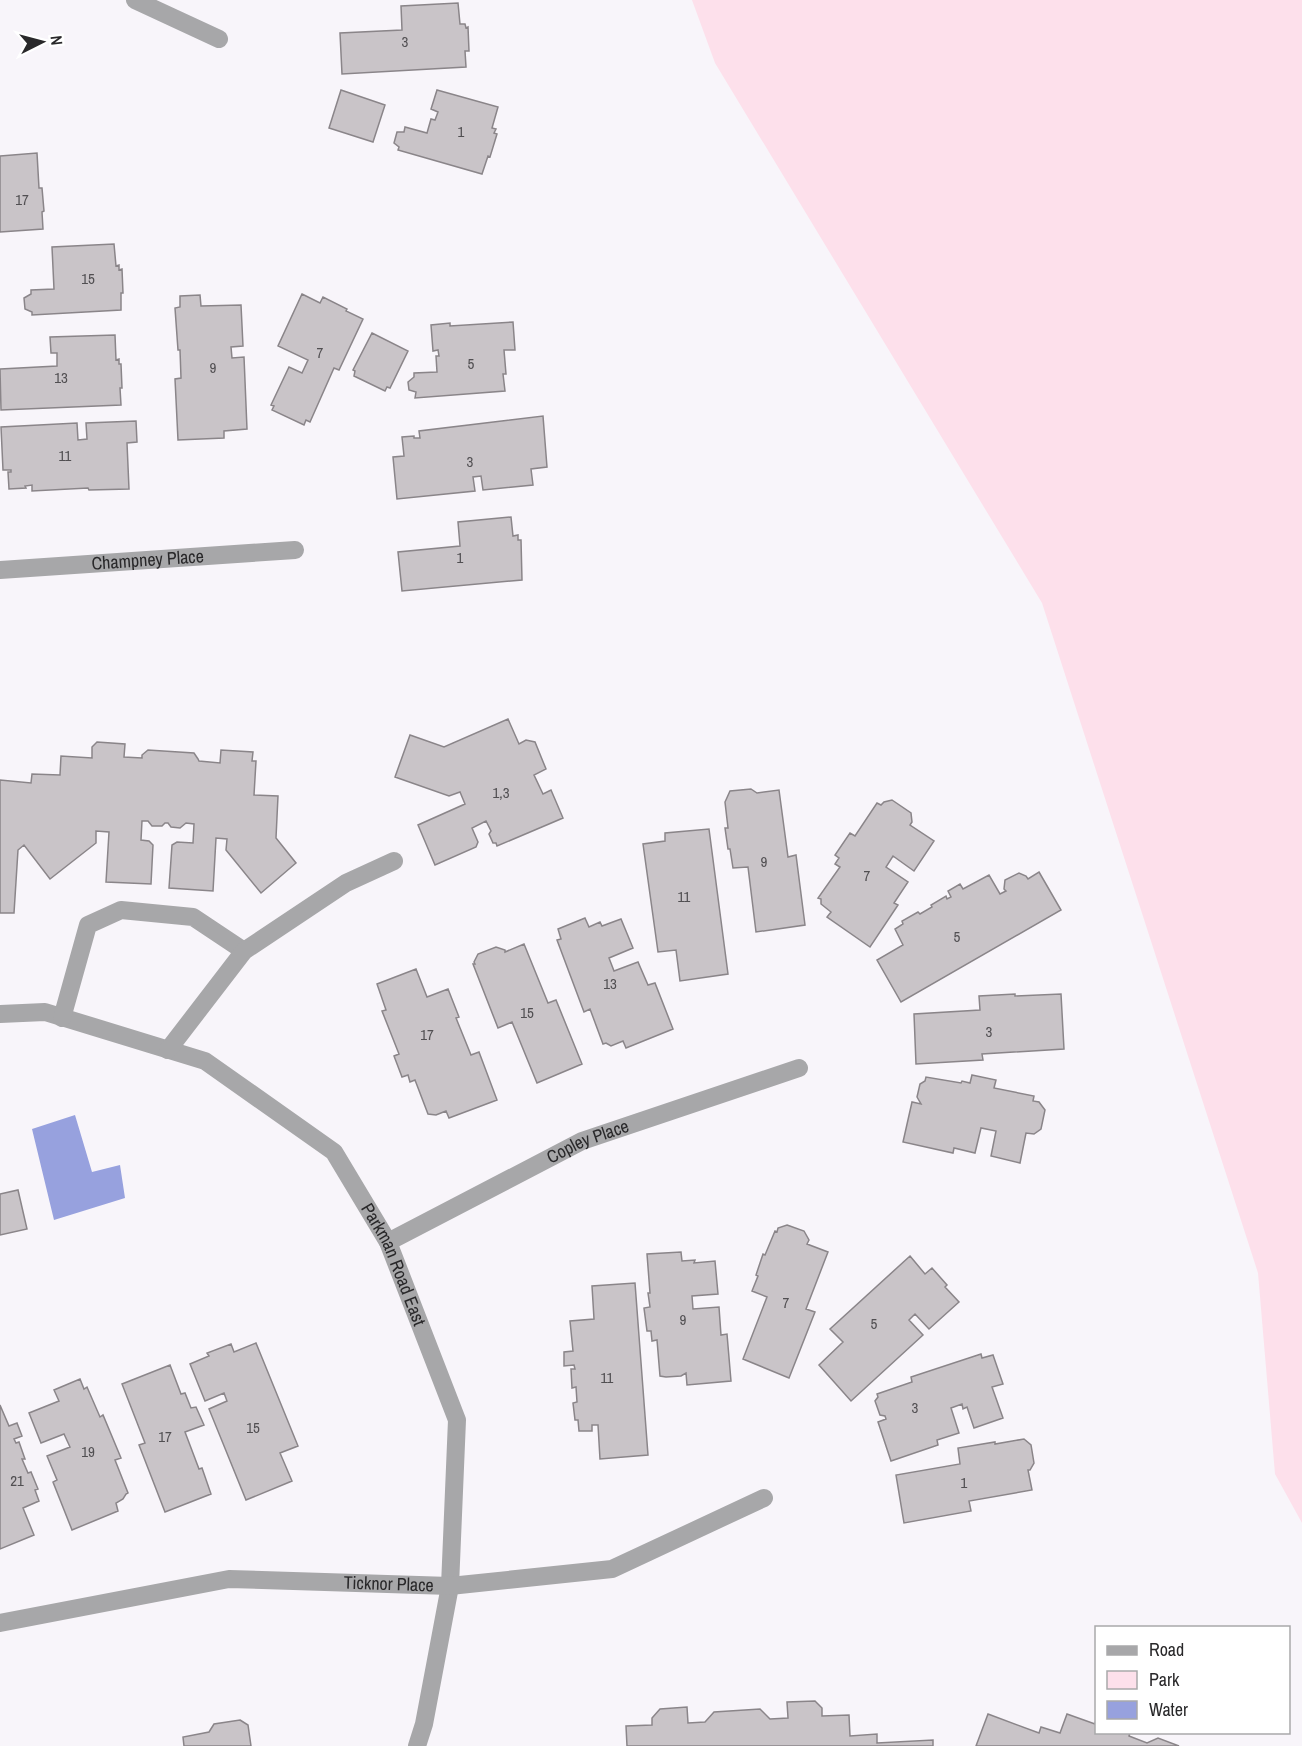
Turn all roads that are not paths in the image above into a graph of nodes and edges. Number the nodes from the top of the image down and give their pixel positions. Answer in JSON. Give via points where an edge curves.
{"nodes":[{"id":1,"x":135,"y":0,"type":"edge"},
{"id":2,"x":219,"y":39,"type":"dead end"},
{"id":3,"x":296,"y":550,"type":"dead end"},
{"id":4,"x":0,"y":570,"type":"edge"},
{"id":5,"x":394,"y":861,"type":"dead end"},
{"id":6,"x":244,"y":951,"type":"junction"},
{"id":7,"x":0,"y":1014,"type":"edge"},
{"id":8,"x":62,"y":1018,"type":"junction"},
{"id":9,"x":168,"y":1050,"type":"junction"},
{"id":10,"x":799,"y":1068,"type":"dead end"},
{"id":11,"x":388,"y":1242,"type":"junction"},
{"id":12,"x":764,"y":1498,"type":"dead end"},
{"id":13,"x":450,"y":1586,"type":"junction"},
{"id":14,"x":0,"y":1623,"type":"edge"},
{"id":15,"x":417,"y":1746,"type":"edge"}],
"edges":[{"from":1,"to":2,"type":"street"},
{"from":3,"to":4,"type":"street","name":"Champney Place"},
{"from":5,"to":6,"type":"street","via":[[346,883]]},
{"from":6,"to":8,"type":"street","via":[[193,917],[121,910],[88,925]]},
{"from":6,"to":9,"type":"street"},
{"from":7,"to":8,"type":"street","name":"Parkman Road East","via":[[45,1012]]},
{"from":8,"to":9,"type":"street","name":"Parkman Road East"},
{"from":9,"to":11,"type":"street","name":"Parkman Road East","via":[[205,1061],[334,1152]]},
{"from":10,"to":11,"type":"street","name":"Copley Place","via":[[582,1142]]},
{"from":11,"to":13,"type":"street","name":"Parkman Road East","via":[[457,1420]]},
{"from":12,"to":13,"type":"street","name":"Ticknor Place","via":[[612,1569]]},
{"from":13,"to":14,"type":"street","name":"Ticknor Place","via":[[230,1579]]},
{"from":13,"to":15,"type":"street","name":"Parkman Road East"}]}
